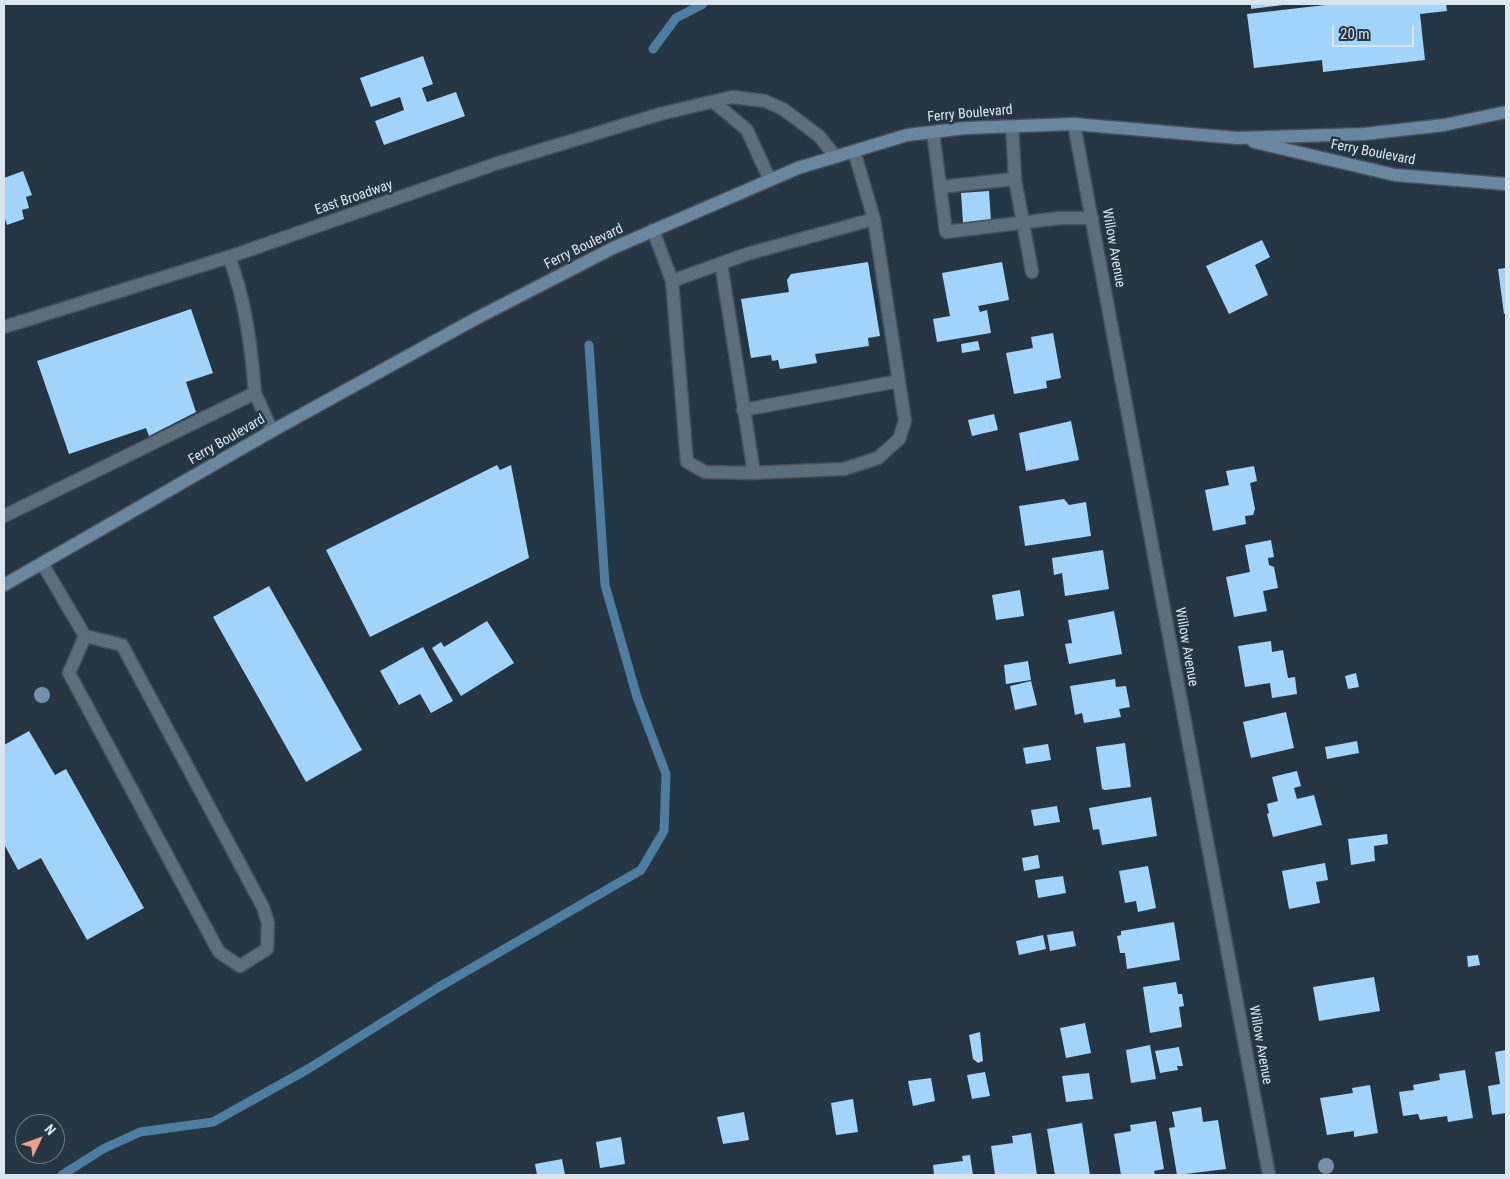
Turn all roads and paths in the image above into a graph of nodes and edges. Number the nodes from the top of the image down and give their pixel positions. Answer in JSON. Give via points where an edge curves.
{"nodes":[{"id":1,"x":715,"y":103,"type":"junction"},
{"id":2,"x":1506,"y":112,"type":"edge"},
{"id":3,"x":1074,"y":124,"type":"junction"},
{"id":4,"x":1012,"y":126,"type":"junction"},
{"id":5,"x":933,"y":132,"type":"junction"},
{"id":6,"x":1237,"y":138,"type":"junction"},
{"id":7,"x":854,"y":151,"type":"junction"},
{"id":8,"x":836,"y":157,"type":"junction"},
{"id":9,"x":1015,"y":179,"type":"junction"},
{"id":10,"x":770,"y":180,"type":"junction"},
{"id":11,"x":1506,"y":184,"type":"edge"},
{"id":12,"x":940,"y":187,"type":"junction"},
{"id":13,"x":1092,"y":218,"type":"junction"},
{"id":14,"x":874,"y":220,"type":"junction"},
{"id":15,"x":1023,"y":224,"type":"junction"},
{"id":16,"x":653,"y":230,"type":"junction"},
{"id":17,"x":229,"y":257,"type":"junction"},
{"id":18,"x":721,"y":263,"type":"junction"},
{"id":19,"x":1032,"y":272,"type":"dead end"},
{"id":20,"x":672,"y":281,"type":"junction"},
{"id":21,"x":4,"y":327,"type":"edge"},
{"id":22,"x":899,"y":381,"type":"junction"},
{"id":23,"x":255,"y":393,"type":"junction"},
{"id":24,"x":743,"y":410,"type":"junction"},
{"id":25,"x":272,"y":431,"type":"junction"},
{"id":26,"x":754,"y":473,"type":"junction"},
{"id":27,"x":4,"y":516,"type":"edge"},
{"id":28,"x":42,"y":563,"type":"junction"},
{"id":29,"x":4,"y":585,"type":"edge"},
{"id":30,"x":86,"y":636,"type":"junction"},
{"id":31,"x":1269,"y":1175,"type":"edge"}],
"edges":[{"from":1,"to":8,"type":"street","name":"East Broadway","via":[[732,97],[765,101],[783,109],[819,136]]},
{"from":1,"to":10,"type":"street","via":[[747,130]]},
{"from":1,"to":17,"type":"street","name":"East Broadway","via":[[660,114],[495,164]]},
{"from":2,"to":6,"type":"main road","name":"Ferry Boulevard","via":[[1444,125],[1364,134]]},
{"from":3,"to":4,"type":"main road","name":"Ferry Boulevard"},
{"from":3,"to":6,"type":"main road","name":"Ferry Boulevard"},
{"from":3,"to":13,"type":"street","name":"Willow Avenue"},
{"from":4,"to":5,"type":"main road","name":"Ferry Boulevard"},
{"from":4,"to":9,"type":"street"},
{"from":5,"to":7,"type":"main road","name":"Ferry Boulevard","via":[[907,135]]},
{"from":5,"to":12,"type":"street"},
{"from":6,"to":11,"type":"main road","name":"Ferry Boulevard","via":[[1395,175]]},
{"from":7,"to":8,"type":"main road","name":"Ferry Boulevard"},
{"from":7,"to":14,"type":"street"},
{"from":8,"to":10,"type":"main road","name":"Ferry Boulevard"},
{"from":9,"to":12,"type":"street"},
{"from":9,"to":15,"type":"street"},
{"from":10,"to":16,"type":"main road","name":"Ferry Boulevard"},
{"from":12,"to":15,"type":"street","via":[[946,232]]},
{"from":13,"to":15,"type":"street","via":[[1060,218]]},
{"from":13,"to":31,"type":"street","name":"Willow Avenue"},
{"from":14,"to":18,"type":"street"},
{"from":14,"to":22,"type":"street"},
{"from":15,"to":19,"type":"street"},
{"from":16,"to":20,"type":"street"},
{"from":16,"to":25,"type":"main road","name":"Ferry Boulevard","via":[[484,315]]},
{"from":17,"to":21,"type":"street","name":"East Broadway"},
{"from":17,"to":23,"type":"street","via":[[238,279],[251,340]]},
{"from":18,"to":20,"type":"street"},
{"from":18,"to":24,"type":"street"},
{"from":20,"to":26,"type":"street","via":[[687,462],[705,472]]},
{"from":22,"to":24,"type":"street"},
{"from":22,"to":26,"type":"street","via":[[905,421],[899,439],[878,458],[844,468]]},
{"from":23,"to":25,"type":"street"},
{"from":23,"to":27,"type":"street"},
{"from":24,"to":26,"type":"street"},
{"from":25,"to":28,"type":"main road","name":"Ferry Boulevard"},
{"from":28,"to":29,"type":"main road","name":"Ferry Boulevard"},
{"from":28,"to":30,"type":"street"},
{"from":30,"to":30,"type":"street","via":[[69,673],[219,952],[240,966],[267,949],[268,923],[263,907],[122,645]]}]}
